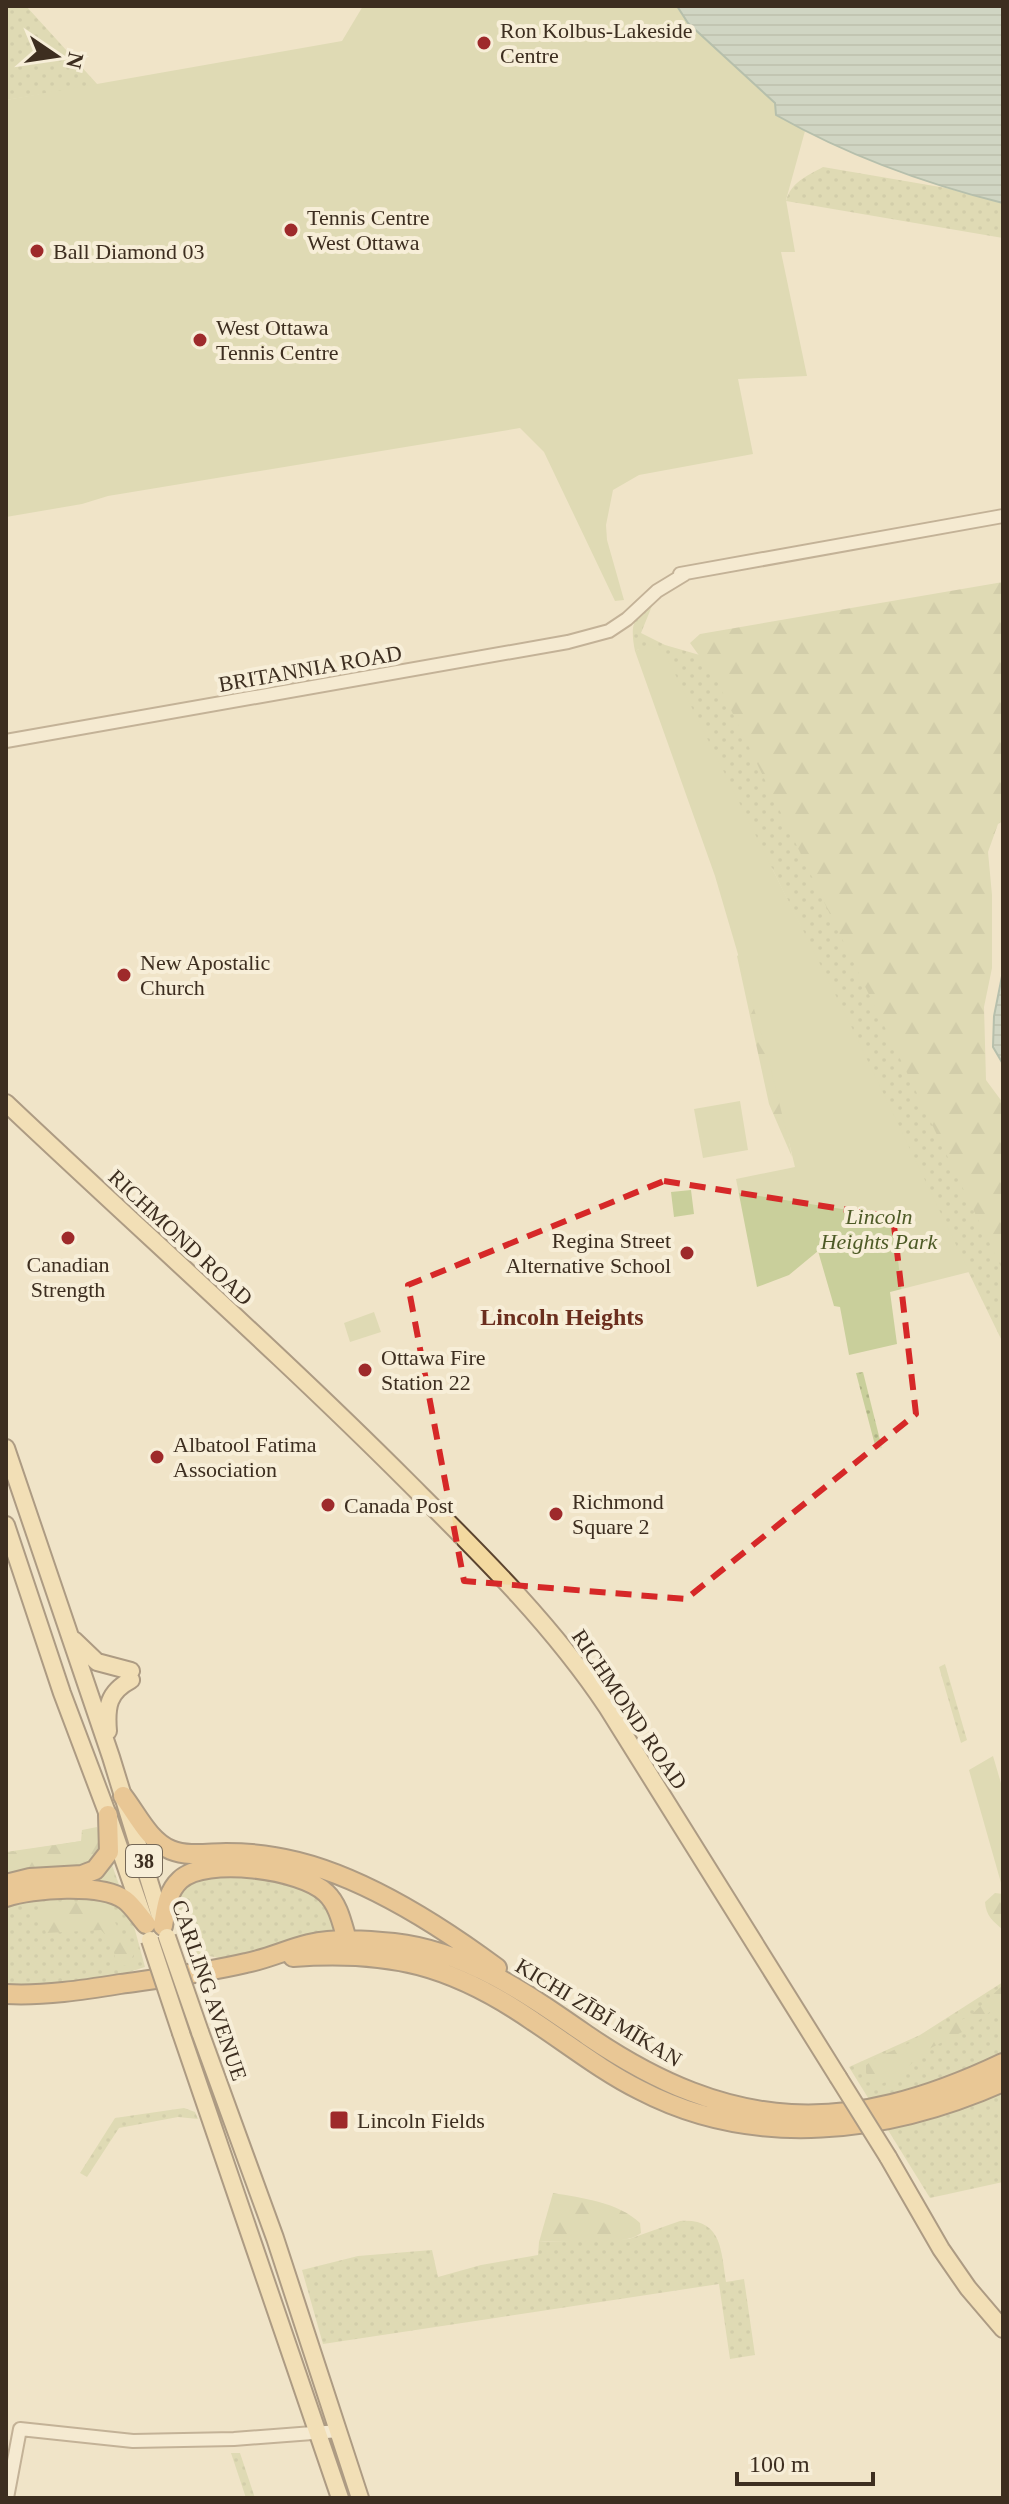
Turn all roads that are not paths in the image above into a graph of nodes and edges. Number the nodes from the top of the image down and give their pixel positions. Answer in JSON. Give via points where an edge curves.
{"nodes":[{"id":1,"x":1003,"y":516,"type":"edge"},
{"id":2,"x":6,"y":741,"type":"edge"},
{"id":3,"x":6,"y":1103,"type":"edge"},
{"id":4,"x":6,"y":1448,"type":"edge"},
{"id":5,"x":6,"y":1525,"type":"edge"},
{"id":6,"x":68,"y":1632,"type":"junction"},
{"id":7,"x":111,"y":1757,"type":"junction"},
{"id":8,"x":123,"y":1796,"type":"junction"},
{"id":9,"x":108,"y":1815,"type":"junction"},
{"id":10,"x":6,"y":1884,"type":"edge"},
{"id":11,"x":6,"y":1897,"type":"edge"},
{"id":12,"x":156,"y":1931,"type":"junction"},
{"id":13,"x":350,"y":1948,"type":"junction"},
{"id":14,"x":6,"y":1982,"type":"edge"},
{"id":15,"x":523,"y":1991,"type":"junction"},
{"id":16,"x":40,"y":1992,"type":"junction"},
{"id":17,"x":6,"y":1994,"type":"edge"},
{"id":18,"x":1003,"y":2063,"type":"edge"},
{"id":19,"x":1003,"y":2082,"type":"edge"},
{"id":20,"x":1003,"y":2329,"type":"edge"},
{"id":21,"x":339,"y":2431,"type":"junction"},
{"id":22,"x":318,"y":2434,"type":"junction"},
{"id":23,"x":7,"y":2498,"type":"edge"},
{"id":24,"x":340,"y":2498,"type":"edge"},
{"id":25,"x":360,"y":2498,"type":"edge"}],
"edges":[{"from":1,"to":2,"type":"street","name":"BRITANNIA ROAD","via":[[685,574],[609,631],[531,649]]},
{"from":3,"to":20,"type":"main road","name":"RICHMOND ROAD","bridge":true,"via":[[359,1433],[532,1610],[580,1667],[941,2249]]},
{"from":4,"to":6,"type":"main road","name":"CARLING AVENUE","number":"38"},
{"from":5,"to":9,"type":"main road","name":"CARLING AVENUE","number":"38"},
{"from":6,"to":7,"type":"main road","name":"CARLING AVENUE","number":"38"},
{"from":6,"to":7,"type":"main road","via":[[97,1662],[131,1675],[114,1691],[108,1706]]},
{"from":7,"to":8,"type":"main road","name":"CARLING AVENUE","number":"38"},
{"from":8,"to":12,"type":"main road","name":"CARLING AVENUE","number":"38"},
{"from":8,"to":15,"type":"highway","via":[[170,1850],[250,1854],[322,1870],[429,1922]]},
{"from":9,"to":10,"type":"highway","via":[[110,1848],[100,1866],[82,1875]]},
{"from":9,"to":12,"type":"main road","name":"CARLING AVENUE","number":"38"},
{"from":11,"to":12,"type":"highway","via":[[106,1892],[126,1900]]},
{"from":12,"to":13,"type":"highway","via":[[170,1892],[184,1877],[207,1869],[247,1869],[298,1878],[320,1888],[336,1906]]},
{"from":12,"to":21,"type":"main road","name":"CARLING AVENUE","number":"38","bridge":true,"via":[[200,2032]]},
{"from":12,"to":22,"type":"main road","name":"CARLING AVENUE","number":"38","bridge":true,"via":[[181,2033]]},
{"from":13,"to":15,"type":"highway","name":"KICHI ZĪBĪ MĪKAN","via":[[397,1944],[449,1956]]},
{"from":13,"to":16,"type":"highway","name":"KICHI ZĪBĪ MĪKAN","via":[[309,1944],[191,1974]]},
{"from":13,"to":19,"type":"highway","name":"KICHI ZĪBĪ MĪKAN","via":[[463,1980],[639,2090],[676,2107],[736,2123],[806,2130],[867,2124],[941,2106]]},
{"from":14,"to":16,"type":"highway"},
{"from":15,"to":18,"type":"highway","name":"KICHI ZĪBĪ MĪKAN","via":[[639,2068],[691,2092],[765,2112],[815,2116],[864,2111],[933,2093]]},
{"from":16,"to":17,"type":"highway","name":"KICHI ZĪBĪ MĪKAN"},
{"from":21,"to":22,"type":"street"},
{"from":21,"to":25,"type":"main road","name":"CARLING AVENUE","number":"38"},
{"from":22,"to":23,"type":"street","via":[[133,2441],[20,2429]]},
{"from":22,"to":24,"type":"main road","name":"CARLING AVENUE","number":"38"}]}
